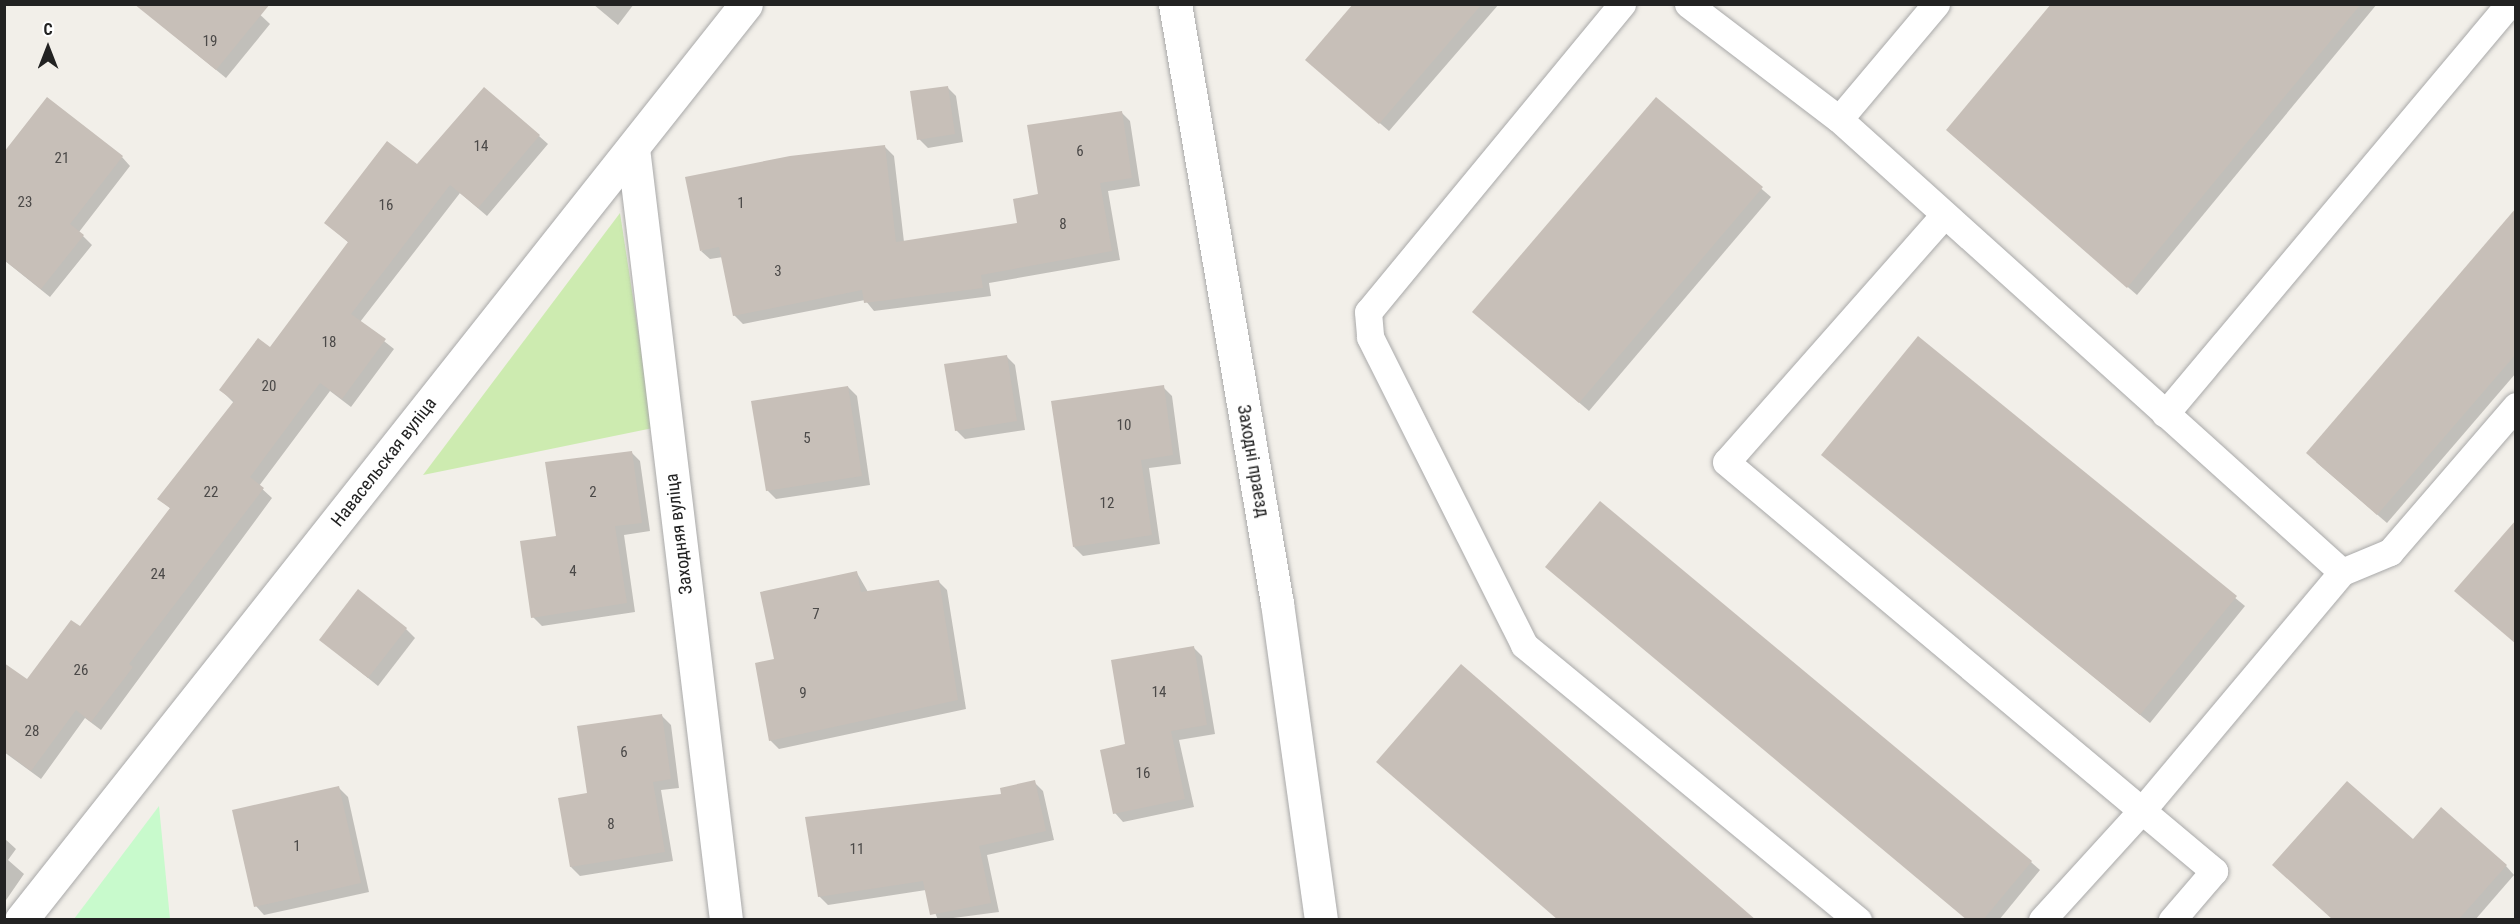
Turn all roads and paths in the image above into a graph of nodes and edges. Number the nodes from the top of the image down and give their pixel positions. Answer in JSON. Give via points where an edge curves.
{"nodes":[{"id":1,"x":746,"y":4,"type":"edge"},
{"id":2,"x":1175,"y":4,"type":"edge"},
{"id":3,"x":1622,"y":4,"type":"edge"},
{"id":4,"x":1688,"y":4,"type":"edge"},
{"id":5,"x":1936,"y":4,"type":"edge"},
{"id":6,"x":2509,"y":4,"type":"edge"},
{"id":7,"x":1839,"y":119,"type":"junction"},
{"id":8,"x":633,"y":148,"type":"junction"},
{"id":9,"x":1944,"y":215,"type":"junction"},
{"id":10,"x":2516,"y":406,"type":"edge"},
{"id":11,"x":2165,"y":414,"type":"junction"},
{"id":12,"x":2342,"y":572,"type":"junction"},
{"id":13,"x":2143,"y":810,"type":"junction"},
{"id":14,"x":21,"y":920,"type":"edge"},
{"id":15,"x":726,"y":920,"type":"edge"},
{"id":16,"x":1321,"y":920,"type":"edge"},
{"id":17,"x":1858,"y":920,"type":"edge"},
{"id":18,"x":2042,"y":920,"type":"edge"},
{"id":19,"x":2172,"y":920,"type":"edge"}],
"edges":[{"from":1,"to":8,"type":"street","name":"Навасельская вуліца"},
{"from":2,"to":16,"type":"street","name":"Заходні праезд","via":[[1277,603]]},
{"from":3,"to":17,"type":"lane","via":[[1368,312],[1370,337],[1524,645]]},
{"from":4,"to":7,"type":"lane"},
{"from":5,"to":7,"type":"lane"},
{"from":6,"to":11,"type":"lane"},
{"from":7,"to":9,"type":"lane"},
{"from":8,"to":14,"type":"street","name":"Навасельская вуліца"},
{"from":8,"to":15,"type":"street","name":"Заходняя вуліца"},
{"from":9,"to":11,"type":"lane"},
{"from":9,"to":13,"type":"lane","via":[[1726,462]]},
{"from":10,"to":12,"type":"lane","via":[[2390,552]]},
{"from":11,"to":12,"type":"lane"},
{"from":12,"to":13,"type":"lane"},
{"from":13,"to":18,"type":"lane"},
{"from":13,"to":19,"type":"lane","via":[[2214,871]]}]}
